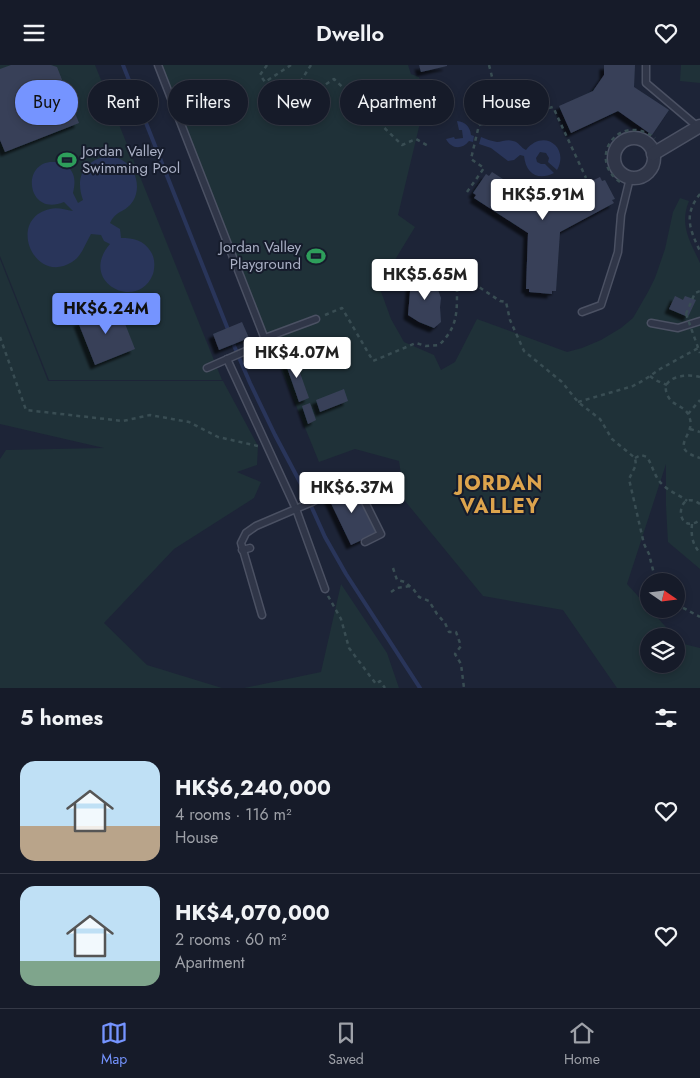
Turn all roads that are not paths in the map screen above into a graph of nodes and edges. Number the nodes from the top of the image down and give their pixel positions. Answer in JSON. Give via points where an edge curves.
{"nodes":[{"id":1,"x":158,"y":65,"type":"edge"},
{"id":2,"x":646,"y":65,"type":"edge"},
{"id":3,"x":699,"y":127,"type":"edge"},
{"id":4,"x":653,"y":154,"type":"junction"},
{"id":5,"x":629,"y":182,"type":"junction"},
{"id":6,"x":582,"y":312,"type":"dead end"},
{"id":7,"x":316,"y":319,"type":"road end"},
{"id":8,"x":700,"y":321,"type":"edge"},
{"id":9,"x":650,"y":323,"type":"dead end"},
{"id":10,"x":265,"y":340,"type":"junction"},
{"id":11,"x":227,"y":359,"type":"junction"},
{"id":12,"x":207,"y":368,"type":"dead end"},
{"id":13,"x":296,"y":509,"type":"junction"},
{"id":14,"x":365,"y":542,"type":"dead end"},
{"id":15,"x":250,"y":548,"type":"dead end"},
{"id":16,"x":242,"y":550,"type":"junction"},
{"id":17,"x":325,"y":589,"type":"road end"},
{"id":18,"x":262,"y":615,"type":"dead end"}],
"edges":[{"from":1,"to":10,"type":"lane"},
{"from":2,"to":3,"type":"lane","via":[[646,83]]},
{"from":3,"to":4,"type":"street"},
{"from":4,"to":5,"type":"street","via":[[654,160],[648,172]]},
{"from":4,"to":5,"type":"street","via":[[641,140],[628,139],[618,147],[614,159],[616,166]]},
{"from":5,"to":6,"type":"lane","via":[[621,215],[618,252],[601,305]]},
{"from":7,"to":10,"type":"lane"},
{"from":8,"to":9,"type":"lane","via":[[678,328]]},
{"from":10,"to":11,"type":"lane"},
{"from":11,"to":12,"type":"lane"},
{"from":11,"to":13,"type":"lane"},
{"from":13,"to":14,"type":"lane","via":[[354,480],[381,534]]},
{"from":13,"to":16,"type":"lane","via":[[246,533],[241,543]]},
{"from":13,"to":17,"type":"lane"},
{"from":15,"to":16,"type":"lane"},
{"from":16,"to":18,"type":"lane"}]}
